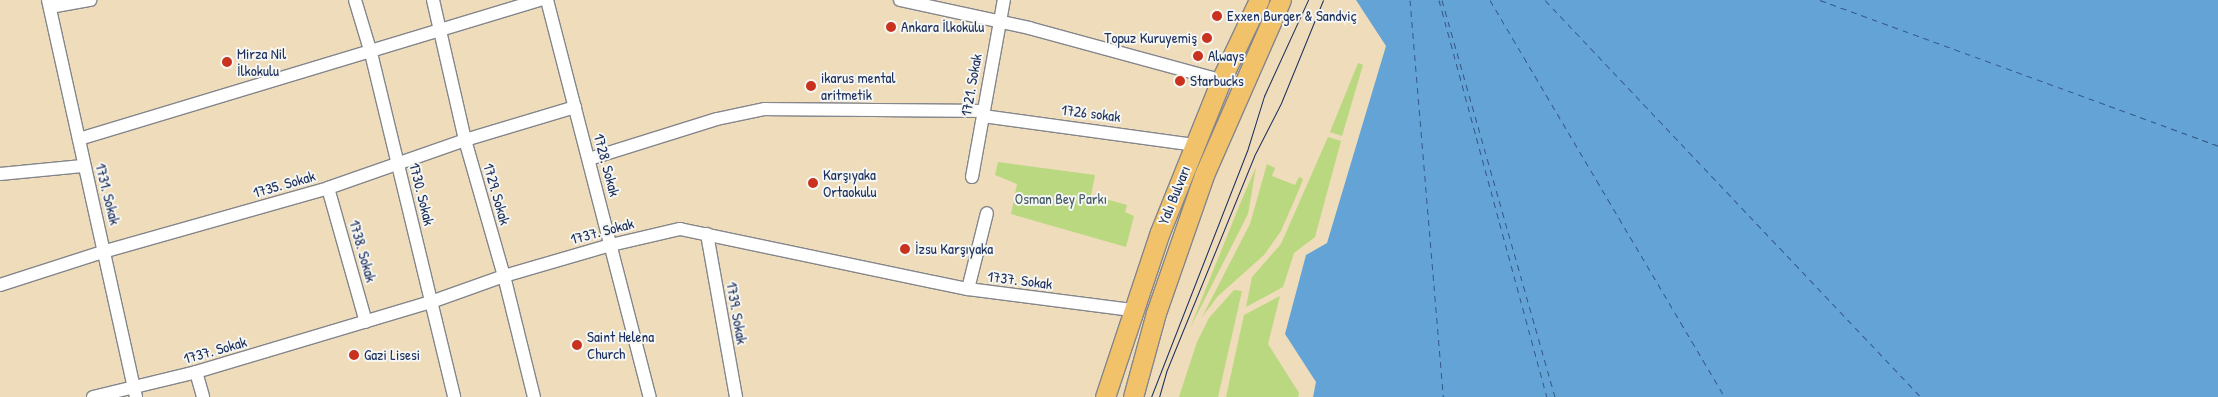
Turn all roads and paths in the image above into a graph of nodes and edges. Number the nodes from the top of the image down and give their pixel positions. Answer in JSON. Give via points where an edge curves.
{"nodes":[{"id":1,"x":90,"y":0,"type":"edge"},
{"id":2,"x":355,"y":0,"type":"edge"},
{"id":3,"x":433,"y":0,"type":"edge"},
{"id":4,"x":540,"y":0,"type":"edge"},
{"id":5,"x":547,"y":0,"type":"edge"},
{"id":6,"x":900,"y":0,"type":"edge"},
{"id":7,"x":1004,"y":0,"type":"edge"},
{"id":8,"x":1259,"y":0,"type":"edge"},
{"id":9,"x":1281,"y":0,"type":"edge"},
{"id":10,"x":914,"y":2,"type":"edge"},
{"id":11,"x":49,"y":3,"type":"edge"},
{"id":12,"x":999,"y":21,"type":"junction"},
{"id":13,"x":440,"y":31,"type":"junction"},
{"id":14,"x":371,"y":53,"type":"junction"},
{"id":15,"x":1221,"y":80,"type":"junction"},
{"id":16,"x":575,"y":106,"type":"junction"},
{"id":17,"x":983,"y":114,"type":"junction"},
{"id":18,"x":79,"y":139,"type":"junction"},
{"id":19,"x":465,"y":140,"type":"junction"},
{"id":20,"x":1194,"y":145,"type":"junction"},
{"id":21,"x":589,"y":159,"type":"junction"},
{"id":22,"x":397,"y":164,"type":"junction"},
{"id":23,"x":83,"y":166,"type":"junction"},
{"id":24,"x":0,"y":174,"type":"edge"},
{"id":25,"x":972,"y":177,"type":"dead end"},
{"id":26,"x":328,"y":188,"type":"junction"},
{"id":27,"x":987,"y":212,"type":"dead end"},
{"id":28,"x":707,"y":234,"type":"junction"},
{"id":29,"x":610,"y":245,"type":"junction"},
{"id":30,"x":106,"y":251,"type":"junction"},
{"id":31,"x":504,"y":276,"type":"junction"},
{"id":32,"x":0,"y":286,"type":"edge"},
{"id":33,"x":968,"y":289,"type":"junction"},
{"id":34,"x":431,"y":302,"type":"junction"},
{"id":35,"x":1132,"y":310,"type":"junction"},
{"id":36,"x":366,"y":322,"type":"junction"},
{"id":37,"x":196,"y":372,"type":"junction"},
{"id":38,"x":135,"y":392,"type":"edge"},
{"id":39,"x":93,"y":397,"type":"edge"},
{"id":40,"x":203,"y":397,"type":"edge"},
{"id":41,"x":454,"y":397,"type":"edge"},
{"id":42,"x":534,"y":397,"type":"edge"},
{"id":43,"x":650,"y":397,"type":"edge"},
{"id":44,"x":736,"y":397,"type":"edge"},
{"id":45,"x":1105,"y":397,"type":"edge"},
{"id":46,"x":1133,"y":397,"type":"edge"}],
"edges":[{"from":1,"to":11,"type":"street"},
{"from":2,"to":14,"type":"street","name":"1730. Sokak"},
{"from":3,"to":13,"type":"street","name":"1729. Sokak"},
{"from":4,"to":13,"type":"street"},
{"from":5,"to":16,"type":"street","name":"1728. Sokak"},
{"from":6,"to":10,"type":"street"},
{"from":7,"to":12,"type":"street","name":"1721. Sokak"},
{"from":8,"to":15,"type":"main road","name":"Yalı Bulvarı"},
{"from":9,"to":46,"type":"main road","name":"Yalı Bulvarı","via":[[1204,175],[1156,313]]},
{"from":10,"to":12,"type":"street"},
{"from":11,"to":18,"type":"street","name":"1731. Sokak"},
{"from":12,"to":15,"type":"street"},
{"from":12,"to":17,"type":"street","name":"1721. Sokak"},
{"from":13,"to":14,"type":"street"},
{"from":13,"to":19,"type":"street","name":"1729. Sokak"},
{"from":14,"to":18,"type":"street"},
{"from":14,"to":22,"type":"street","name":"1730. Sokak"},
{"from":15,"to":20,"type":"main road","name":"Yalı Bulvarı"},
{"from":16,"to":19,"type":"street","name":"1735. Sokak"},
{"from":16,"to":21,"type":"street","name":"1728. Sokak"},
{"from":17,"to":20,"type":"street","name":"1726 sokak"},
{"from":17,"to":21,"type":"street","name":"1726 sokak","via":[[765,109],[716,119]]},
{"from":17,"to":25,"type":"street","name":"1721. Sokak"},
{"from":18,"to":23,"type":"street","name":"1731. Sokak"},
{"from":19,"to":22,"type":"street","name":"1735. Sokak"},
{"from":19,"to":31,"type":"street","name":"1729. Sokak"},
{"from":20,"to":35,"type":"main road","name":"Yalı Bulvarı"},
{"from":21,"to":29,"type":"street","name":"1728. Sokak"},
{"from":22,"to":26,"type":"street","name":"1735. Sokak"},
{"from":22,"to":34,"type":"street","name":"1730. Sokak"},
{"from":23,"to":24,"type":"street"},
{"from":23,"to":30,"type":"street","name":"1731. Sokak"},
{"from":26,"to":30,"type":"street","name":"1735. Sokak"},
{"from":26,"to":36,"type":"street","name":"1738. Sokak"},
{"from":27,"to":33,"type":"street"},
{"from":28,"to":29,"type":"street","name":"1737. Sokak","via":[[680,229]]},
{"from":28,"to":33,"type":"street","name":"1737. Sokak"},
{"from":28,"to":44,"type":"street","name":"1739. Sokak"},
{"from":29,"to":31,"type":"street","name":"1737. Sokak"},
{"from":29,"to":43,"type":"street","name":"1728. Sokak"},
{"from":30,"to":32,"type":"street","name":"1735. Sokak"},
{"from":30,"to":38,"type":"street","name":"1731. Sokak"},
{"from":31,"to":34,"type":"street","name":"1737. Sokak"},
{"from":31,"to":42,"type":"street","name":"1729. Sokak"},
{"from":33,"to":35,"type":"street","name":"1737. Sokak"},
{"from":34,"to":36,"type":"street","name":"1737. Sokak"},
{"from":34,"to":41,"type":"street","name":"1730. Sokak"},
{"from":35,"to":45,"type":"main road","name":"Yalı Bulvarı"},
{"from":36,"to":37,"type":"street","name":"1737. Sokak"},
{"from":37,"to":38,"type":"street","name":"1737. Sokak"},
{"from":37,"to":40,"type":"street"},
{"from":38,"to":39,"type":"street","name":"1737. Sokak"}]}
